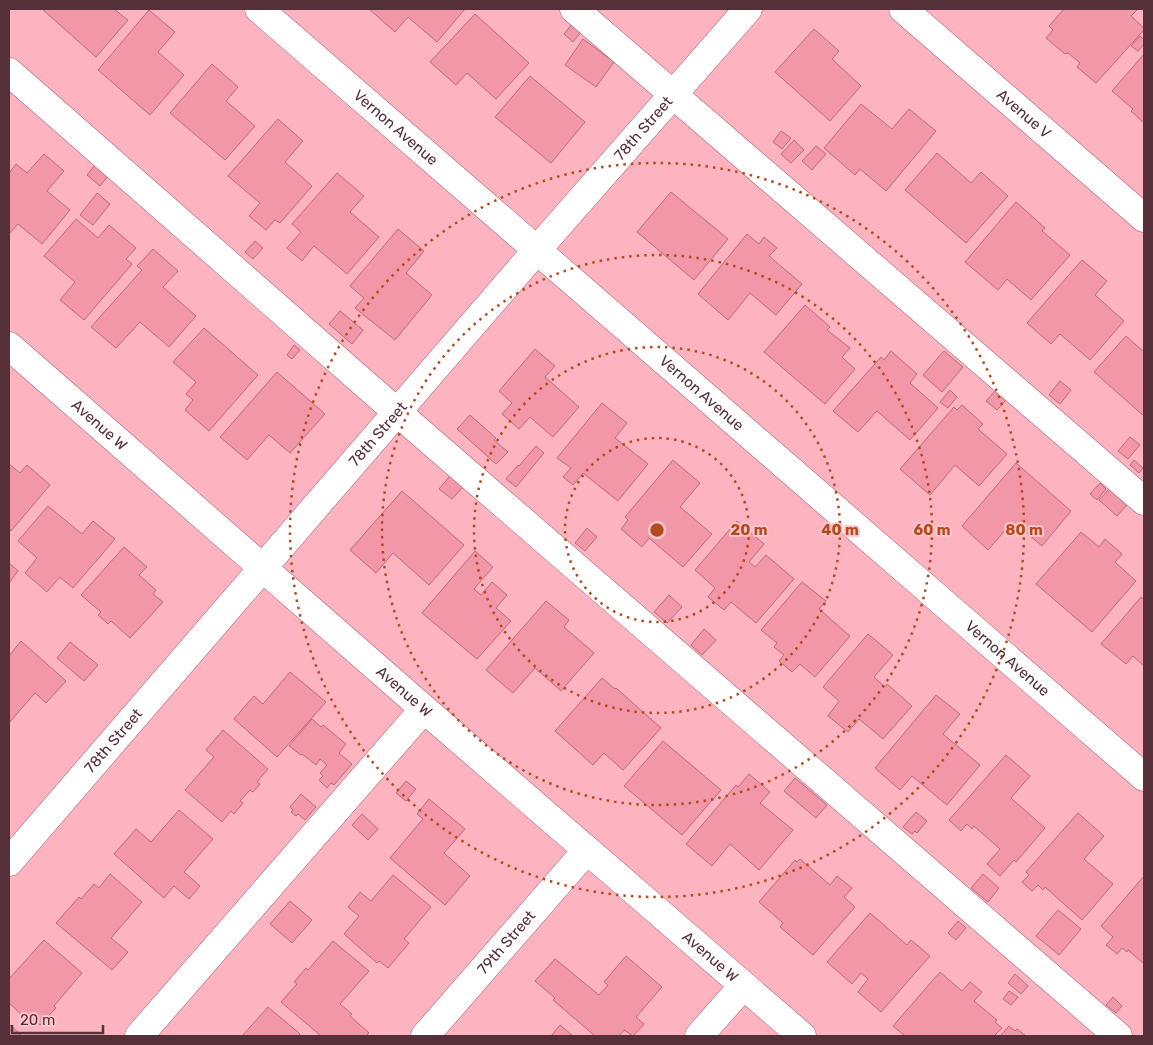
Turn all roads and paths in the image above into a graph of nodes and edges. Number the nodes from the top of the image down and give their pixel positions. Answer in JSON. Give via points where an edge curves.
{"nodes":[{"id":1,"x":259,"y":9,"type":"edge"},
{"id":2,"x":574,"y":9,"type":"edge"},
{"id":3,"x":748,"y":9,"type":"edge"},
{"id":4,"x":903,"y":9,"type":"edge"},
{"id":5,"x":9,"y":72,"type":"edge"},
{"id":6,"x":673,"y":95,"type":"junction"},
{"id":7,"x":1144,"y":218,"type":"edge"},
{"id":8,"x":536,"y":251,"type":"junction"},
{"id":9,"x":9,"y":346,"type":"edge"},
{"id":10,"x":398,"y":413,"type":"junction"},
{"id":11,"x":1144,"y":501,"type":"edge"},
{"id":12,"x":264,"y":569,"type":"junction"},
{"id":13,"x":424,"y":709,"type":"junction"},
{"id":14,"x":1144,"y":777,"type":"edge"},
{"id":15,"x":587,"y":850,"type":"junction"},
{"id":16,"x":9,"y":862,"type":"edge"},
{"id":17,"x":743,"y":986,"type":"junction"},
{"id":18,"x":139,"y":1036,"type":"edge"},
{"id":19,"x":425,"y":1036,"type":"edge"},
{"id":20,"x":699,"y":1036,"type":"edge"},
{"id":21,"x":802,"y":1036,"type":"edge"},
{"id":22,"x":1118,"y":1036,"type":"edge"}],
"edges":[{"from":1,"to":8,"type":"street","name":"Vernon Avenue"},
{"from":2,"to":6,"type":"street"},
{"from":3,"to":6,"type":"street","name":"78th Street"},
{"from":4,"to":7,"type":"street","name":"Avenue V"},
{"from":5,"to":10,"type":"street"},
{"from":6,"to":8,"type":"street","name":"78th Street"},
{"from":6,"to":11,"type":"street"},
{"from":8,"to":10,"type":"street","name":"78th Street"},
{"from":8,"to":14,"type":"street","name":"Vernon Avenue"},
{"from":9,"to":12,"type":"street","name":"Avenue W"},
{"from":10,"to":12,"type":"street","name":"78th Street"},
{"from":10,"to":22,"type":"street"},
{"from":12,"to":13,"type":"street","name":"Avenue W"},
{"from":12,"to":16,"type":"street","name":"78th Street"},
{"from":13,"to":15,"type":"street","name":"Avenue W"},
{"from":13,"to":18,"type":"street"},
{"from":15,"to":17,"type":"street","name":"Avenue W"},
{"from":15,"to":19,"type":"street","name":"79th Street"},
{"from":17,"to":20,"type":"street"},
{"from":17,"to":21,"type":"street","name":"Avenue W"}]}
